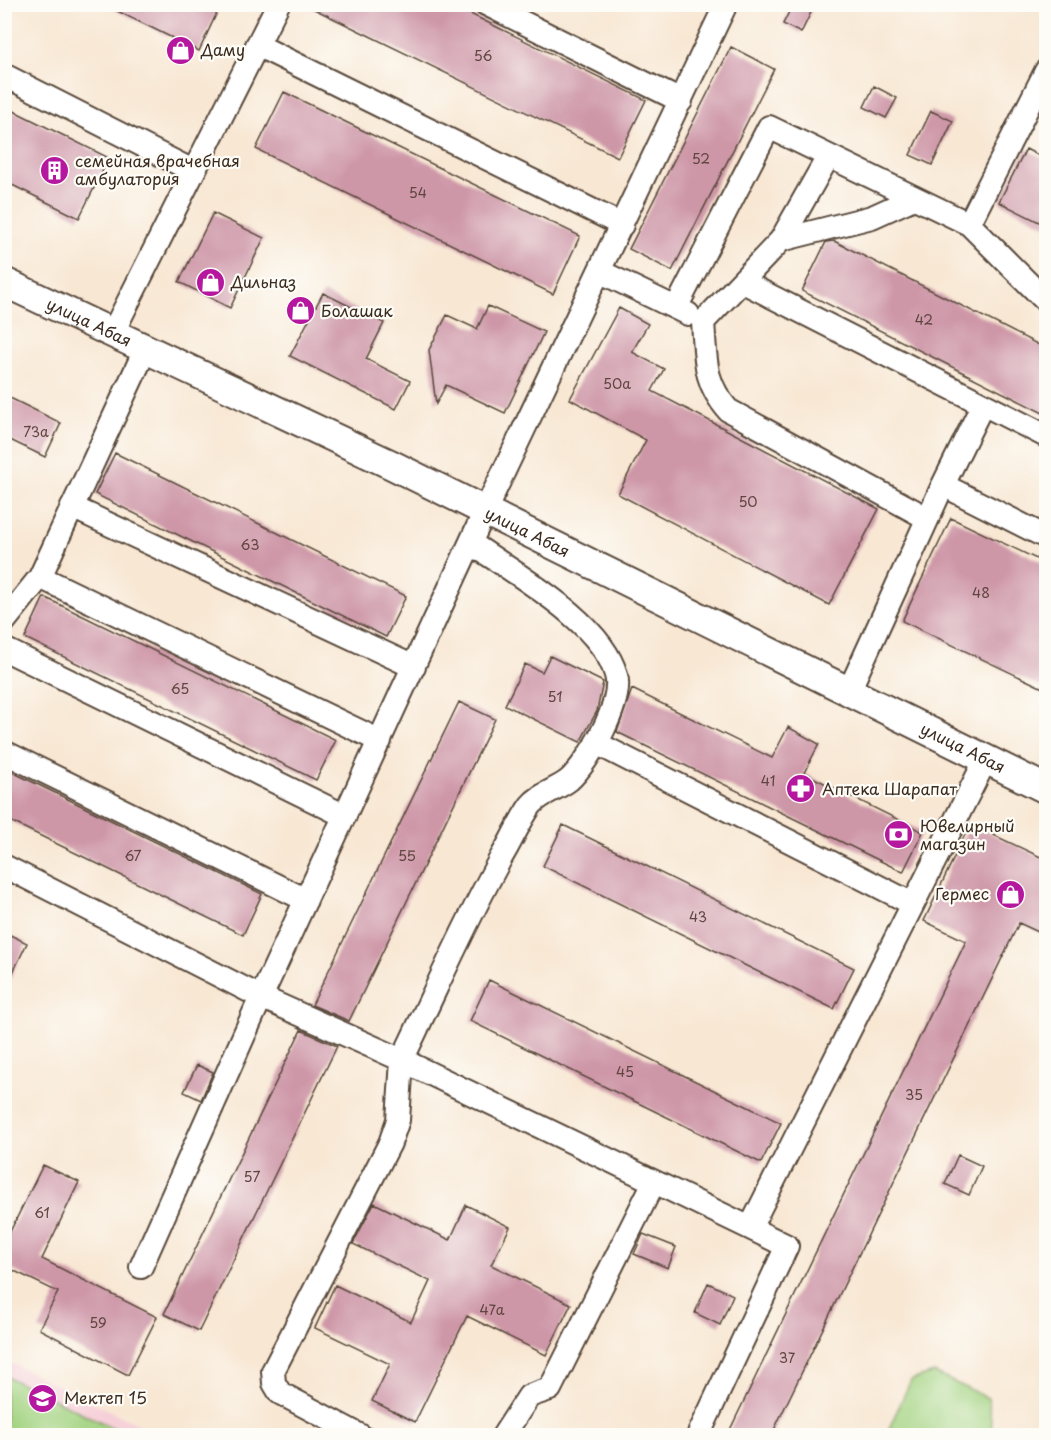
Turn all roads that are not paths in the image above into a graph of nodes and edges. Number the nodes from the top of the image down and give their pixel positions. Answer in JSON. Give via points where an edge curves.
{"nodes":[{"id":1,"x":278,"y":4,"type":"edge"},
{"id":2,"x":486,"y":4,"type":"edge"},
{"id":3,"x":726,"y":4,"type":"edge"},
{"id":4,"x":257,"y":45,"type":"junction"},
{"id":5,"x":1047,"y":71,"type":"edge"},
{"id":6,"x":4,"y":75,"type":"edge"},
{"id":7,"x":681,"y":101,"type":"junction"},
{"id":8,"x":1038,"y":110,"type":"edge"},
{"id":9,"x":828,"y":157,"type":"junction"},
{"id":10,"x":193,"y":171,"type":"junction"},
{"id":11,"x":914,"y":198,"type":"junction"},
{"id":12,"x":969,"y":224,"type":"junction"},
{"id":13,"x":622,"y":225,"type":"junction"},
{"id":14,"x":781,"y":240,"type":"junction"},
{"id":15,"x":599,"y":271,"type":"junction"},
{"id":16,"x":4,"y":282,"type":"edge"},
{"id":17,"x":743,"y":282,"type":"junction"},
{"id":18,"x":1047,"y":301,"type":"edge"},
{"id":19,"x":676,"y":308,"type":"junction"},
{"id":20,"x":703,"y":322,"type":"junction"},
{"id":21,"x":112,"y":334,"type":"junction"},
{"id":22,"x":146,"y":350,"type":"junction"},
{"id":23,"x":983,"y":404,"type":"junction"},
{"id":24,"x":1047,"y":436,"type":"edge"},
{"id":25,"x":943,"y":485,"type":"junction"},
{"id":26,"x":72,"y":507,"type":"junction"},
{"id":27,"x":485,"y":512,"type":"junction"},
{"id":28,"x":927,"y":518,"type":"junction"},
{"id":29,"x":1047,"y":537,"type":"edge"},
{"id":30,"x":471,"y":543,"type":"junction"},
{"id":31,"x":40,"y":577,"type":"junction"},
{"id":32,"x":4,"y":622,"type":"edge"},
{"id":33,"x":4,"y":649,"type":"edge"},
{"id":34,"x":414,"y":667,"type":"junction"},
{"id":35,"x":848,"y":693,"type":"junction"},
{"id":36,"x":380,"y":741,"type":"junction"},
{"id":37,"x":596,"y":743,"type":"junction"},
{"id":38,"x":4,"y":752,"type":"edge"},
{"id":39,"x":986,"y":759,"type":"junction"},
{"id":40,"x":1047,"y":789,"type":"edge"},
{"id":41,"x":345,"y":816,"type":"junction"},
{"id":42,"x":4,"y":866,"type":"edge"},
{"id":43,"x":306,"y":900,"type":"junction"},
{"id":44,"x":913,"y":904,"type":"junction"},
{"id":45,"x":261,"y":997,"type":"junction"},
{"id":46,"x":402,"y":1060,"type":"junction"},
{"id":47,"x":654,"y":1182,"type":"junction"},
{"id":48,"x":750,"y":1228,"type":"junction"},
{"id":49,"x":141,"y":1267,"type":"dead end"},
{"id":50,"x":361,"y":1436,"type":"edge"},
{"id":51,"x":503,"y":1436,"type":"edge"},
{"id":52,"x":698,"y":1436,"type":"edge"}],
"edges":[{"from":1,"to":4,"type":"street"},
{"from":2,"to":7,"type":"street"},
{"from":3,"to":7,"type":"street"},
{"from":4,"to":10,"type":"street"},
{"from":4,"to":13,"type":"street"},
{"from":5,"to":8,"type":"street"},
{"from":6,"to":10,"type":"street"},
{"from":7,"to":13,"type":"street"},
{"from":8,"to":12,"type":"street"},
{"from":9,"to":11,"type":"street"},
{"from":9,"to":14,"type":"street"},
{"from":9,"to":19,"type":"street","via":[[769,127]]},
{"from":10,"to":21,"type":"street"},
{"from":11,"to":12,"type":"street"},
{"from":11,"to":14,"type":"street","via":[[872,217]]},
{"from":12,"to":18,"type":"street"},
{"from":13,"to":15,"type":"street"},
{"from":14,"to":17,"type":"street"},
{"from":15,"to":19,"type":"street"},
{"from":15,"to":27,"type":"street"},
{"from":16,"to":21,"type":"street","name":"улица Абая"},
{"from":17,"to":20,"type":"street"},
{"from":17,"to":23,"type":"street"},
{"from":19,"to":20,"type":"street"},
{"from":20,"to":28,"type":"street","via":[[707,372],[714,394],[729,410]]},
{"from":21,"to":22,"type":"street","name":"улица Абая"},
{"from":22,"to":26,"type":"street"},
{"from":22,"to":27,"type":"street","name":"улица Абая"},
{"from":23,"to":24,"type":"street"},
{"from":23,"to":25,"type":"street"},
{"from":25,"to":28,"type":"street"},
{"from":25,"to":29,"type":"street"},
{"from":26,"to":31,"type":"street"},
{"from":26,"to":34,"type":"street"},
{"from":27,"to":30,"type":"street"},
{"from":27,"to":35,"type":"street","name":"улица Абая"},
{"from":28,"to":35,"type":"street"},
{"from":30,"to":34,"type":"street"},
{"from":30,"to":37,"type":"street","via":[[574,616],[609,655],[617,677],[615,698]]},
{"from":31,"to":32,"type":"street"},
{"from":31,"to":36,"type":"street"},
{"from":33,"to":41,"type":"street"},
{"from":34,"to":36,"type":"street"},
{"from":35,"to":39,"type":"street","name":"улица Абая"},
{"from":36,"to":41,"type":"street"},
{"from":37,"to":44,"type":"street"},
{"from":37,"to":46,"type":"street","via":[[582,767],[567,782],[532,804],[485,887]]},
{"from":38,"to":43,"type":"street"},
{"from":39,"to":40,"type":"street","name":"улица Абая"},
{"from":39,"to":44,"type":"street"},
{"from":41,"to":43,"type":"street"},
{"from":42,"to":45,"type":"street"},
{"from":43,"to":45,"type":"street"},
{"from":44,"to":48,"type":"street"},
{"from":45,"to":46,"type":"street"},
{"from":45,"to":49,"type":"street"},
{"from":46,"to":47,"type":"street"},
{"from":46,"to":50,"type":"street","via":[[398,1120],[390,1143],[273,1371],[280,1393]]},
{"from":47,"to":48,"type":"street"},
{"from":47,"to":51,"type":"street","via":[[550,1389],[529,1396]]},
{"from":48,"to":52,"type":"street","via":[[787,1246]]}]}
